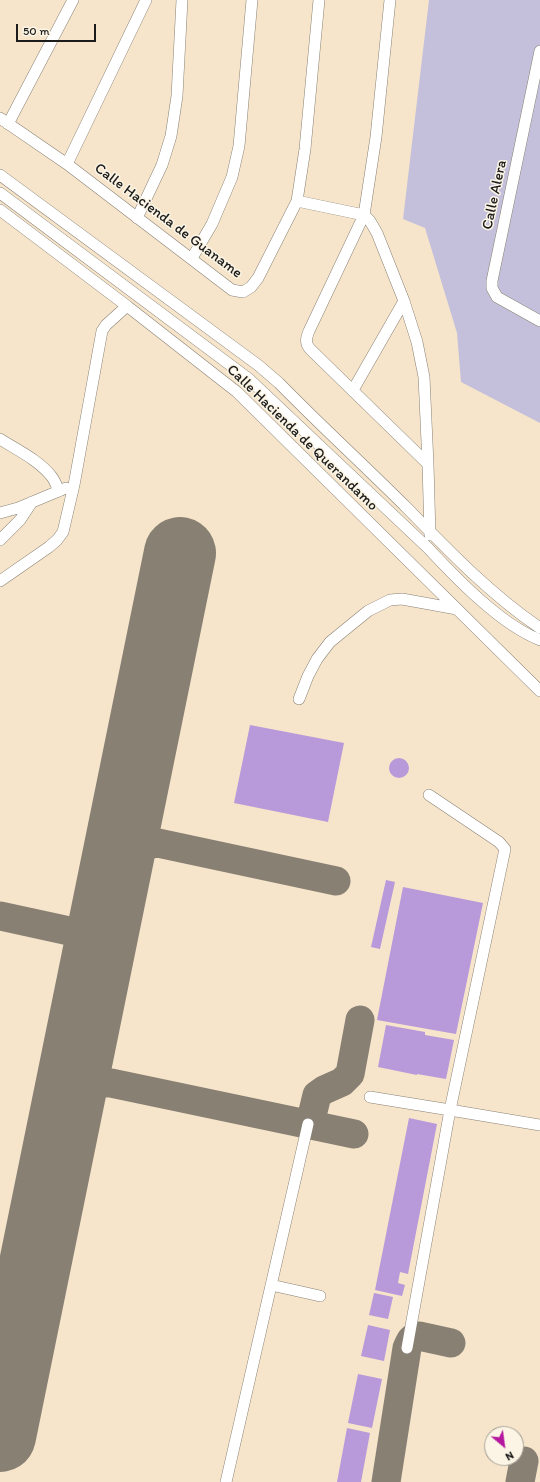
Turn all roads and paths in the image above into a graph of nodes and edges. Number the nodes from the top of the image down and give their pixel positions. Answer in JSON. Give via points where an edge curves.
{"nodes":[{"id":1,"x":73,"y":0,"type":"edge"},
{"id":2,"x":146,"y":0,"type":"edge"},
{"id":3,"x":182,"y":0,"type":"edge"},
{"id":4,"x":252,"y":0,"type":"edge"},
{"id":5,"x":319,"y":0,"type":"edge"},
{"id":6,"x":390,"y":0,"type":"edge"},
{"id":7,"x":540,"y":51,"type":"edge"},
{"id":8,"x":4,"y":121,"type":"edge"},
{"id":9,"x":67,"y":164,"type":"junction"},
{"id":10,"x":0,"y":175,"type":"edge"},
{"id":11,"x":0,"y":193,"type":"edge"},
{"id":12,"x":297,"y":201,"type":"junction"},
{"id":13,"x":0,"y":210,"type":"edge"},
{"id":14,"x":364,"y":215,"type":"junction"},
{"id":15,"x":137,"y":218,"type":"junction"},
{"id":16,"x":192,"y":258,"type":"junction"},
{"id":17,"x":404,"y":301,"type":"junction"},
{"id":18,"x":126,"y":306,"type":"junction"},
{"id":19,"x":540,"y":321,"type":"edge"},
{"id":20,"x":353,"y":390,"type":"junction"},
{"id":21,"x":0,"y":439,"type":"edge"},
{"id":22,"x":428,"y":464,"type":"junction"},
{"id":23,"x":74,"y":485,"type":"junction"},
{"id":24,"x":59,"y":491,"type":"junction"},
{"id":25,"x":32,"y":502,"type":"junction"},
{"id":26,"x":0,"y":514,"type":"edge"},
{"id":27,"x":430,"y":533,"type":"junction"},
{"id":28,"x":0,"y":540,"type":"edge"},
{"id":29,"x":428,"y":548,"type":"junction"},
{"id":30,"x":0,"y":581,"type":"edge"},
{"id":31,"x":457,"y":610,"type":"junction"},
{"id":32,"x":540,"y":628,"type":"edge"},
{"id":33,"x":540,"y":640,"type":"edge"},
{"id":34,"x":540,"y":691,"type":"edge"},
{"id":35,"x":299,"y":699,"type":"dead end"},
{"id":36,"x":429,"y":795,"type":"dead end"},
{"id":37,"x":370,"y":1096,"type":"dead end"},
{"id":38,"x":450,"y":1110,"type":"junction"},
{"id":39,"x":308,"y":1124,"type":"dead end"},
{"id":40,"x":540,"y":1125,"type":"edge"},
{"id":41,"x":271,"y":1285,"type":"junction"},
{"id":42,"x":320,"y":1296,"type":"dead end"},
{"id":43,"x":407,"y":1348,"type":"dead end"},
{"id":44,"x":226,"y":1482,"type":"edge"}],
"edges":[{"from":1,"to":8,"type":"street"},
{"from":2,"to":9,"type":"street"},
{"from":3,"to":15,"type":"street","via":[[177,96],[171,136],[162,165]]},
{"from":4,"to":16,"type":"street","via":[[239,146],[232,177],[212,224]]},
{"from":5,"to":12,"type":"street","name":"Calle Hacienda de Guaname","via":[[305,149]]},
{"from":6,"to":14,"type":"street","via":[[376,137]]},
{"from":7,"to":19,"type":"street","name":"Calle Alera","via":[[492,281],[492,288],[497,297]]},
{"from":8,"to":9,"type":"street","name":"Calle Hacienda de Guaname"},
{"from":9,"to":15,"type":"street","name":"Calle Hacienda de Guaname"},
{"from":10,"to":27,"type":"street","name":"Calle Hacienda de Querandamo","via":[[258,365]]},
{"from":11,"to":29,"type":"street","name":"Calle Hacienda de Querandamo","via":[[250,379]]},
{"from":12,"to":14,"type":"street"},
{"from":12,"to":16,"type":"street","name":"Calle Hacienda de Guaname","via":[[258,278],[243,292],[232,290]]},
{"from":13,"to":18,"type":"street","name":"Calle Hacienda de Querandamo"},
{"from":14,"to":17,"type":"street","via":[[377,233]]},
{"from":14,"to":20,"type":"street","via":[[306,341],[307,345]]},
{"from":15,"to":16,"type":"street","name":"Calle Hacienda de Guaname"},
{"from":17,"to":20,"type":"street"},
{"from":17,"to":22,"type":"street","via":[[417,342],[424,377]]},
{"from":18,"to":23,"type":"street","via":[[102,331]]},
{"from":18,"to":31,"type":"street","name":"Calle Hacienda de Querandamo","via":[[237,392]]},
{"from":20,"to":22,"type":"street"},
{"from":21,"to":24,"type":"street","via":[[43,468],[52,477]]},
{"from":22,"to":27,"type":"street"},
{"from":23,"to":24,"type":"street"},
{"from":23,"to":30,"type":"street","via":[[63,532],[57,540]]},
{"from":24,"to":25,"type":"street"},
{"from":25,"to":26,"type":"street"},
{"from":25,"to":28,"type":"street","via":[[20,520]]},
{"from":27,"to":29,"type":"street"},
{"from":27,"to":32,"type":"street","name":"Calle Hacienda de Querandamo","via":[[517,612]]},
{"from":29,"to":33,"type":"street","name":"Calle Hacienda de Querandamo","via":[[452,574],[499,615]]},
{"from":31,"to":34,"type":"street","name":"Calle Hacienda de Querandamo"},
{"from":31,"to":35,"type":"street","via":[[402,599],[390,600],[368,611],[330,642],[317,659]]},
{"from":36,"to":38,"type":"street","via":[[499,842],[505,849]]},
{"from":37,"to":38,"type":"street"},
{"from":38,"to":40,"type":"street"},
{"from":38,"to":43,"type":"street"},
{"from":39,"to":41,"type":"street"},
{"from":41,"to":42,"type":"street"},
{"from":41,"to":44,"type":"street"}]}
